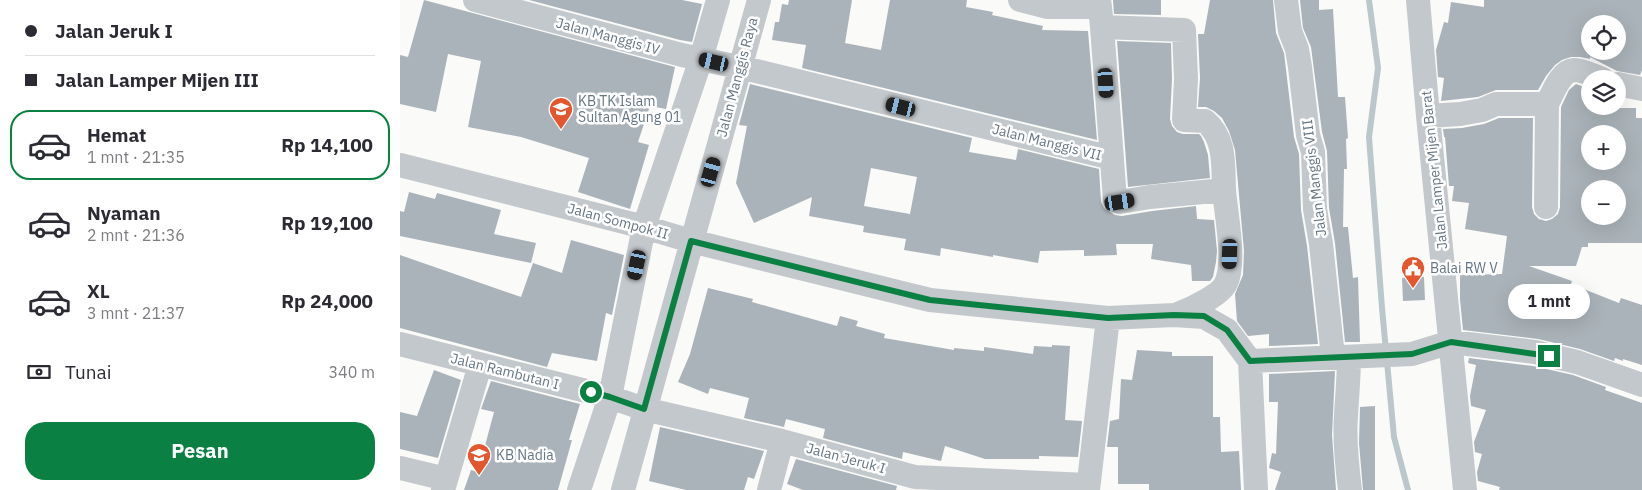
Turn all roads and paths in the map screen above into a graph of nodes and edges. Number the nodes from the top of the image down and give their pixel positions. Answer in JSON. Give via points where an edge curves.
{"nodes":[{"id":1,"x":476,"y":0,"type":"edge"},
{"id":2,"x":718,"y":0,"type":"edge"},
{"id":3,"x":759,"y":0,"type":"edge"},
{"id":4,"x":1020,"y":0,"type":"edge"},
{"id":5,"x":1286,"y":0,"type":"edge"},
{"id":6,"x":1418,"y":0,"type":"edge"},
{"id":7,"x":1098,"y":10,"type":"edge"},
{"id":8,"x":701,"y":59,"type":"junction"},
{"id":9,"x":741,"y":68,"type":"junction"},
{"id":10,"x":1581,"y":72,"type":"edge"},
{"id":11,"x":1626,"y":86,"type":"edge"},
{"id":12,"x":1642,"y":89,"type":"edge"},
{"id":13,"x":1547,"y":104,"type":"junction"},
{"id":14,"x":1428,"y":116,"type":"junction"},
{"id":15,"x":1112,"y":158,"type":"junction"},
{"id":16,"x":400,"y":165,"type":"edge"},
{"id":17,"x":1224,"y":190,"type":"junction"},
{"id":18,"x":1546,"y":207,"type":"dead end"},
{"id":19,"x":644,"y":227,"type":"junction"},
{"id":20,"x":691,"y":241,"type":"junction"},
{"id":21,"x":1174,"y":315,"type":"junction"},
{"id":22,"x":1108,"y":318,"type":"junction"},
{"id":23,"x":1451,"y":342,"type":"junction"},
{"id":24,"x":400,"y":344,"type":"edge"},
{"id":25,"x":1350,"y":357,"type":"junction"},
{"id":26,"x":1250,"y":361,"type":"junction"},
{"id":27,"x":480,"y":365,"type":"junction"},
{"id":28,"x":1642,"y":385,"type":"edge"},
{"id":29,"x":610,"y":397,"type":"junction"},
{"id":30,"x":644,"y":409,"type":"junction"},
{"id":31,"x":782,"y":441,"type":"junction"},
{"id":32,"x":400,"y":468,"type":"edge"},
{"id":33,"x":914,"y":483,"type":"edge"},
{"id":34,"x":445,"y":485,"type":"edge"},
{"id":35,"x":1087,"y":488,"type":"edge"},
{"id":36,"x":579,"y":490,"type":"edge"},
{"id":37,"x":623,"y":490,"type":"edge"},
{"id":38,"x":769,"y":490,"type":"edge"},
{"id":39,"x":1256,"y":490,"type":"edge"},
{"id":40,"x":1350,"y":490,"type":"edge"},
{"id":41,"x":1465,"y":490,"type":"edge"}],
"edges":[{"from":1,"to":8,"type":"street","name":"Jalan Manggis IV"},
{"from":2,"to":8,"type":"street"},
{"from":3,"to":9,"type":"street","name":"Jalan Manggis Raya"},
{"from":4,"to":7,"type":"street","via":[[1047,7]]},
{"from":5,"to":25,"type":"street","name":"Jalan Manggis VIII","via":[[1313,152],[1315,209],[1321,244]]},
{"from":6,"to":14,"type":"street","name":"Jalan Lamper Mijen Barat"},
{"from":7,"to":15,"type":"street"},
{"from":7,"to":17,"type":"street","via":[[1184,30],[1184,120],[1205,121],[1214,130],[1221,148]]},
{"from":8,"to":9,"type":"street","name":"Jalan Manggis IV"},
{"from":8,"to":19,"type":"street"},
{"from":9,"to":15,"type":"street","name":"Jalan Manggis VII"},
{"from":9,"to":20,"type":"street","name":"Jalan Manggis Raya"},
{"from":10,"to":13,"type":"street","via":[[1576,70],[1563,76]]},
{"from":11,"to":12,"type":"street"},
{"from":13,"to":14,"type":"street","via":[[1496,104],[1460,114]]},
{"from":13,"to":18,"type":"street"},
{"from":14,"to":23,"type":"street","name":"Jalan Lamper Mijen Barat"},
{"from":15,"to":17,"type":"street","name":"Jalan Manggis VII","via":[[1114,198],[1120,202]]},
{"from":16,"to":19,"type":"street","name":"Jalan Sompok II"},
{"from":17,"to":21,"type":"street","via":[[1230,254],[1226,284],[1219,292]]},
{"from":19,"to":20,"type":"street","name":"Jalan Sompok II"},
{"from":19,"to":29,"type":"street"},
{"from":20,"to":22,"type":"street","name":"Jalan Sompok II","via":[[930,300]]},
{"from":20,"to":30,"type":"street","name":"Jalan Manggis Raya"},
{"from":21,"to":22,"type":"street","name":"Jalan Sompok II"},
{"from":21,"to":26,"type":"street","name":"Jalan Sompok II","via":[[1204,316],[1227,330]]},
{"from":22,"to":35,"type":"street"},
{"from":23,"to":25,"type":"street","via":[[1412,354]]},
{"from":23,"to":28,"type":"street","via":[[1535,352],[1577,362]]},
{"from":23,"to":41,"type":"street","name":"Jalan Lamper Mijen Barat"},
{"from":24,"to":27,"type":"street","name":"Jalan Rambutan I"},
{"from":25,"to":26,"type":"street"},
{"from":25,"to":40,"type":"street","name":"Jalan Manggis VIII","via":[[1345,418]]},
{"from":26,"to":39,"type":"street"},
{"from":27,"to":29,"type":"street","name":"Jalan Rambutan I"},
{"from":27,"to":34,"type":"street"},
{"from":29,"to":30,"type":"street","name":"Jalan Jeruk I"},
{"from":29,"to":36,"type":"street"},
{"from":30,"to":31,"type":"street","name":"Jalan Jeruk I"},
{"from":30,"to":37,"type":"street","name":"Jalan Manggis Raya"},
{"from":31,"to":33,"type":"street","name":"Jalan Jeruk I"},
{"from":31,"to":38,"type":"street"},
{"from":32,"to":34,"type":"street"},
{"from":33,"to":35,"type":"street","name":"Jalan Jeruk I"}]}
